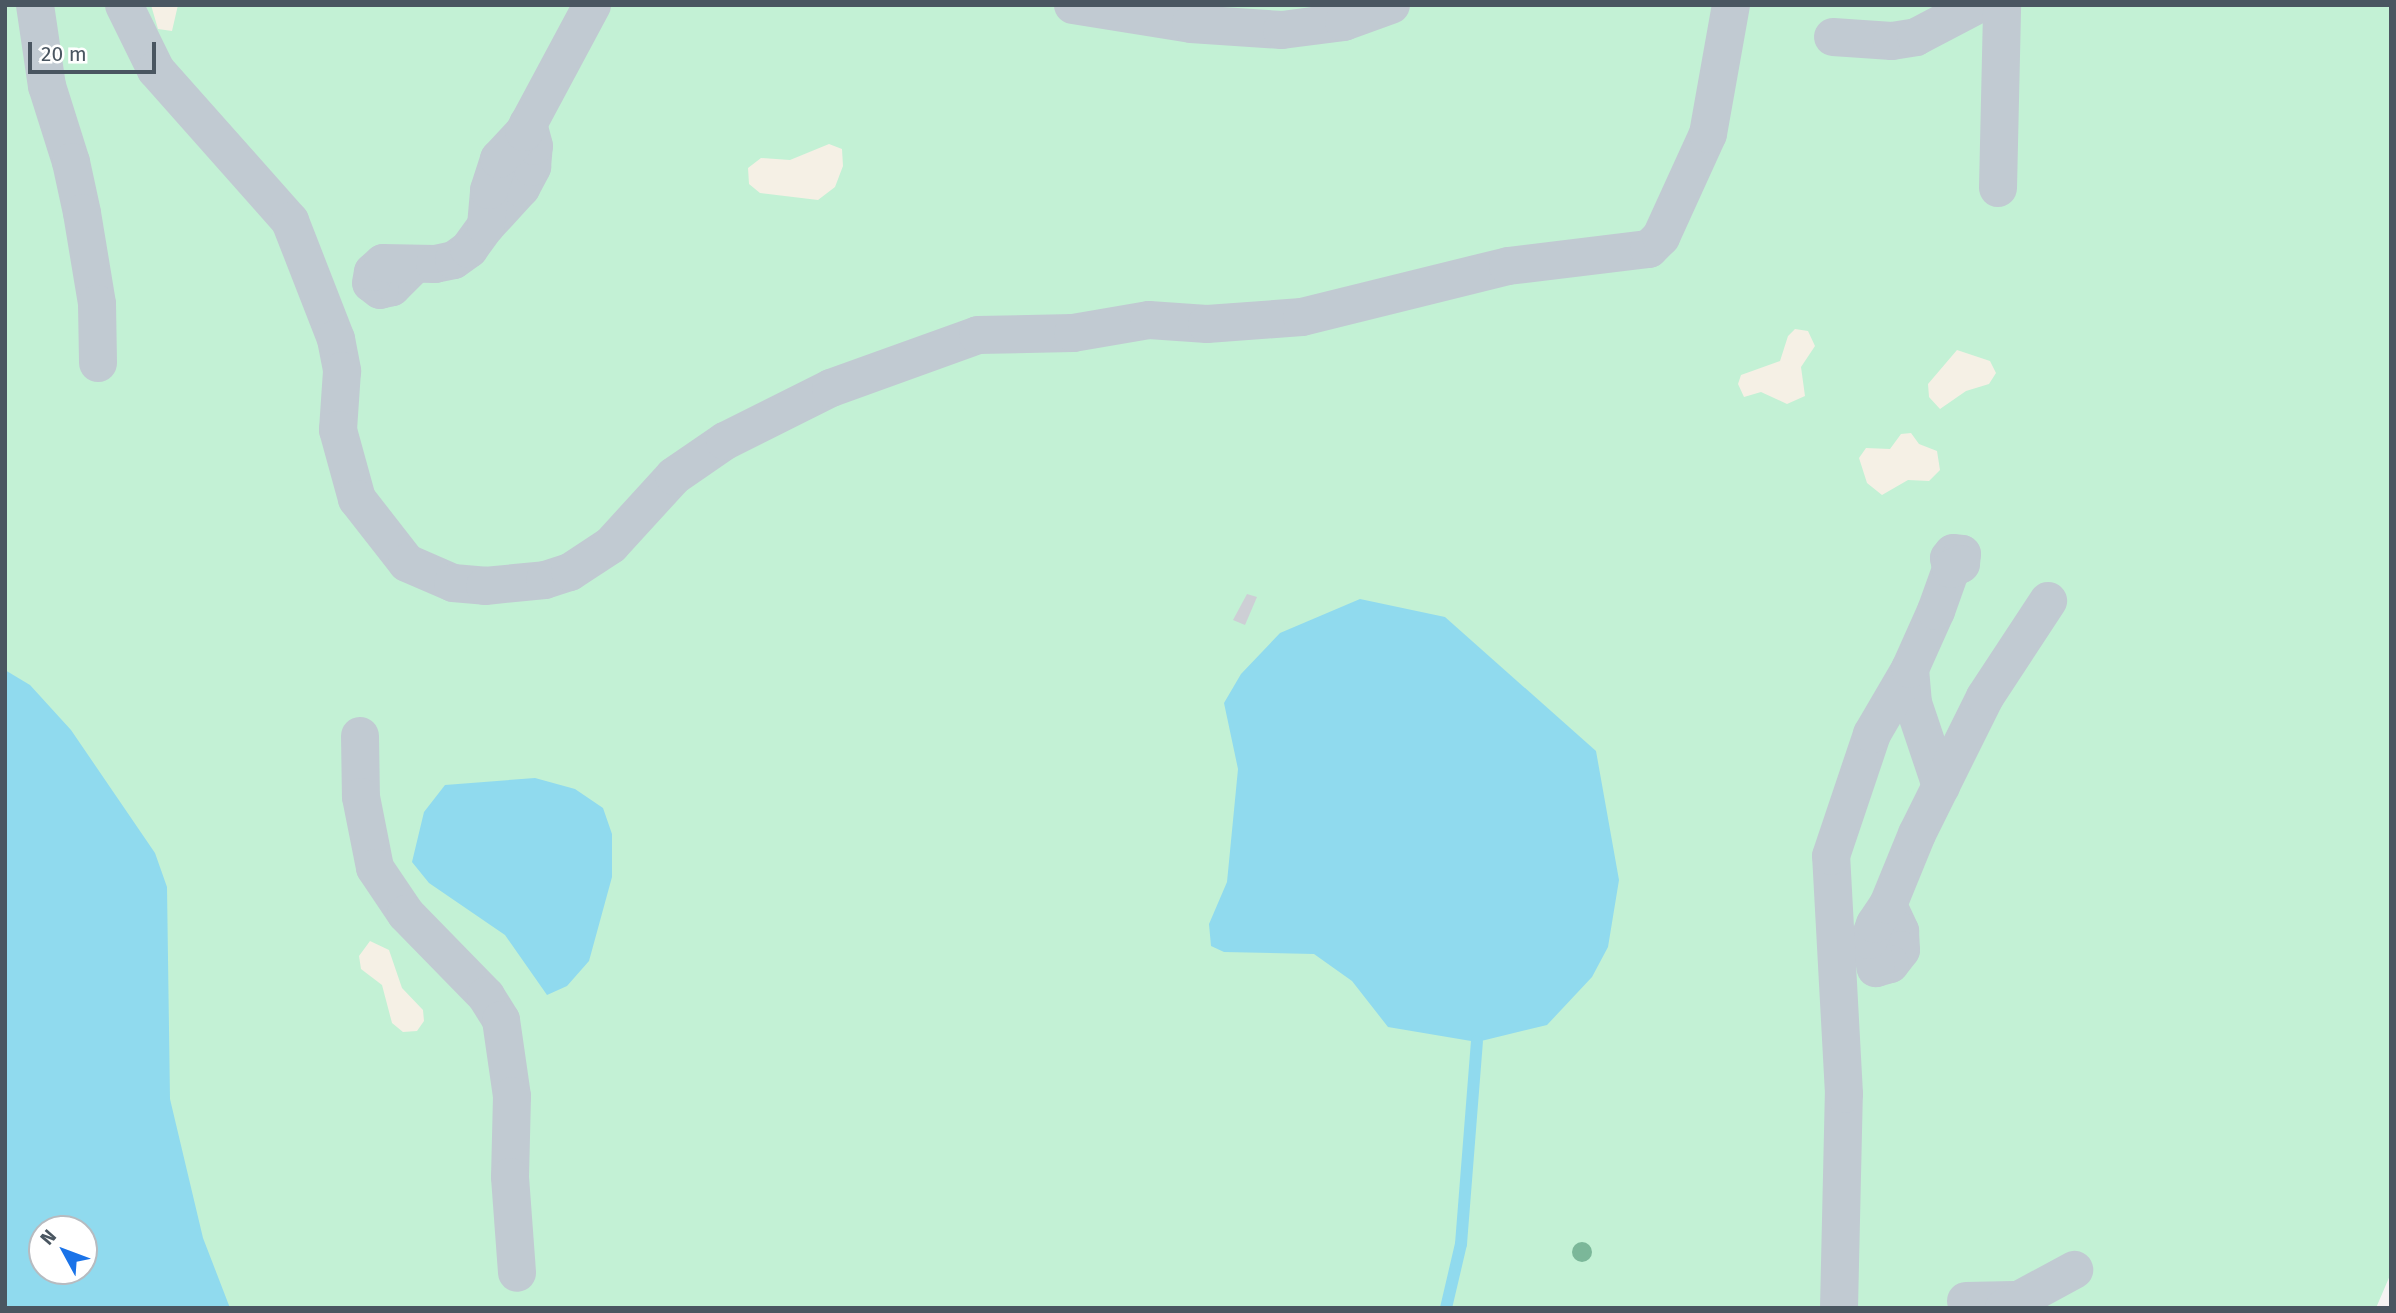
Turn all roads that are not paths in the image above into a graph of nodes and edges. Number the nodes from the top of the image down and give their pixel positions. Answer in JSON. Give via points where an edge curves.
{"nodes":[{"id":1,"x":36,"y":5,"type":"edge"},
{"id":2,"x":124,"y":5,"type":"edge"},
{"id":3,"x":1073,"y":5,"type":"edge"},
{"id":4,"x":1391,"y":5,"type":"edge"},
{"id":5,"x":1731,"y":5,"type":"edge"},
{"id":6,"x":1977,"y":5,"type":"edge"},
{"id":7,"x":2002,"y":5,"type":"edge"},
{"id":8,"x":595,"y":8,"type":"edge"},
{"id":9,"x":1833,"y":37,"type":"dead end"},
{"id":10,"x":1998,"y":188,"type":"dead end"},
{"id":11,"x":415,"y":264,"type":"dead end"},
{"id":12,"x":98,"y":363,"type":"dead end"},
{"id":13,"x":1951,"y":569,"type":"dead end"},
{"id":14,"x":2048,"y":601,"type":"dead end"},
{"id":15,"x":1910,"y":669,"type":"junction"},
{"id":16,"x":359,"y":736,"type":"dead end"},
{"id":17,"x":1941,"y":786,"type":"junction"},
{"id":18,"x":1888,"y":905,"type":"dead end"},
{"id":19,"x":2074,"y":1270,"type":"dead end"},
{"id":20,"x":517,"y":1273,"type":"dead end"},
{"id":21,"x":1966,"y":1301,"type":"dead end"},
{"id":22,"x":2009,"y":1304,"type":"edge"},
{"id":23,"x":1839,"y":1308,"type":"edge"}],
"edges":[{"from":1,"to":12,"type":"lane","via":[[47,86],[71,162],[88,249],[97,304]]},
{"from":2,"to":5,"type":"lane","via":[[156,70],[290,221],[337,338],[342,371],[338,430],[357,499],[407,563],[453,583],[485,586],[545,580],[570,572],[611,545],[674,476],[725,441],[831,388],[978,335],[1073,333],[1149,320],[1207,324],[1302,317],[1508,266],[1649,249],[1661,237],[1709,134]]},
{"from":3,"to":4,"type":"lane","via":[[1191,24],[1282,30],[1344,22]]},
{"from":6,"to":9,"type":"lane","via":[[1916,37],[1892,41]]},
{"from":7,"to":10,"type":"lane"},
{"from":8,"to":11,"type":"lane","via":[[528,124],[493,173],[486,226],[454,260]]},
{"from":13,"to":15,"type":"lane"},
{"from":14,"to":17,"type":"lane","via":[[1985,697]]},
{"from":15,"to":17,"type":"lane","via":[[1913,703]]},
{"from":15,"to":23,"type":"lane","via":[[1872,734],[1831,856],[1844,1094]]},
{"from":16,"to":20,"type":"lane","via":[[361,797],[375,868],[406,914],[486,996],[501,1020],[512,1096],[510,1177]]},
{"from":17,"to":18,"type":"lane"},
{"from":19,"to":22,"type":"lane"},
{"from":21,"to":22,"type":"lane"}]}
